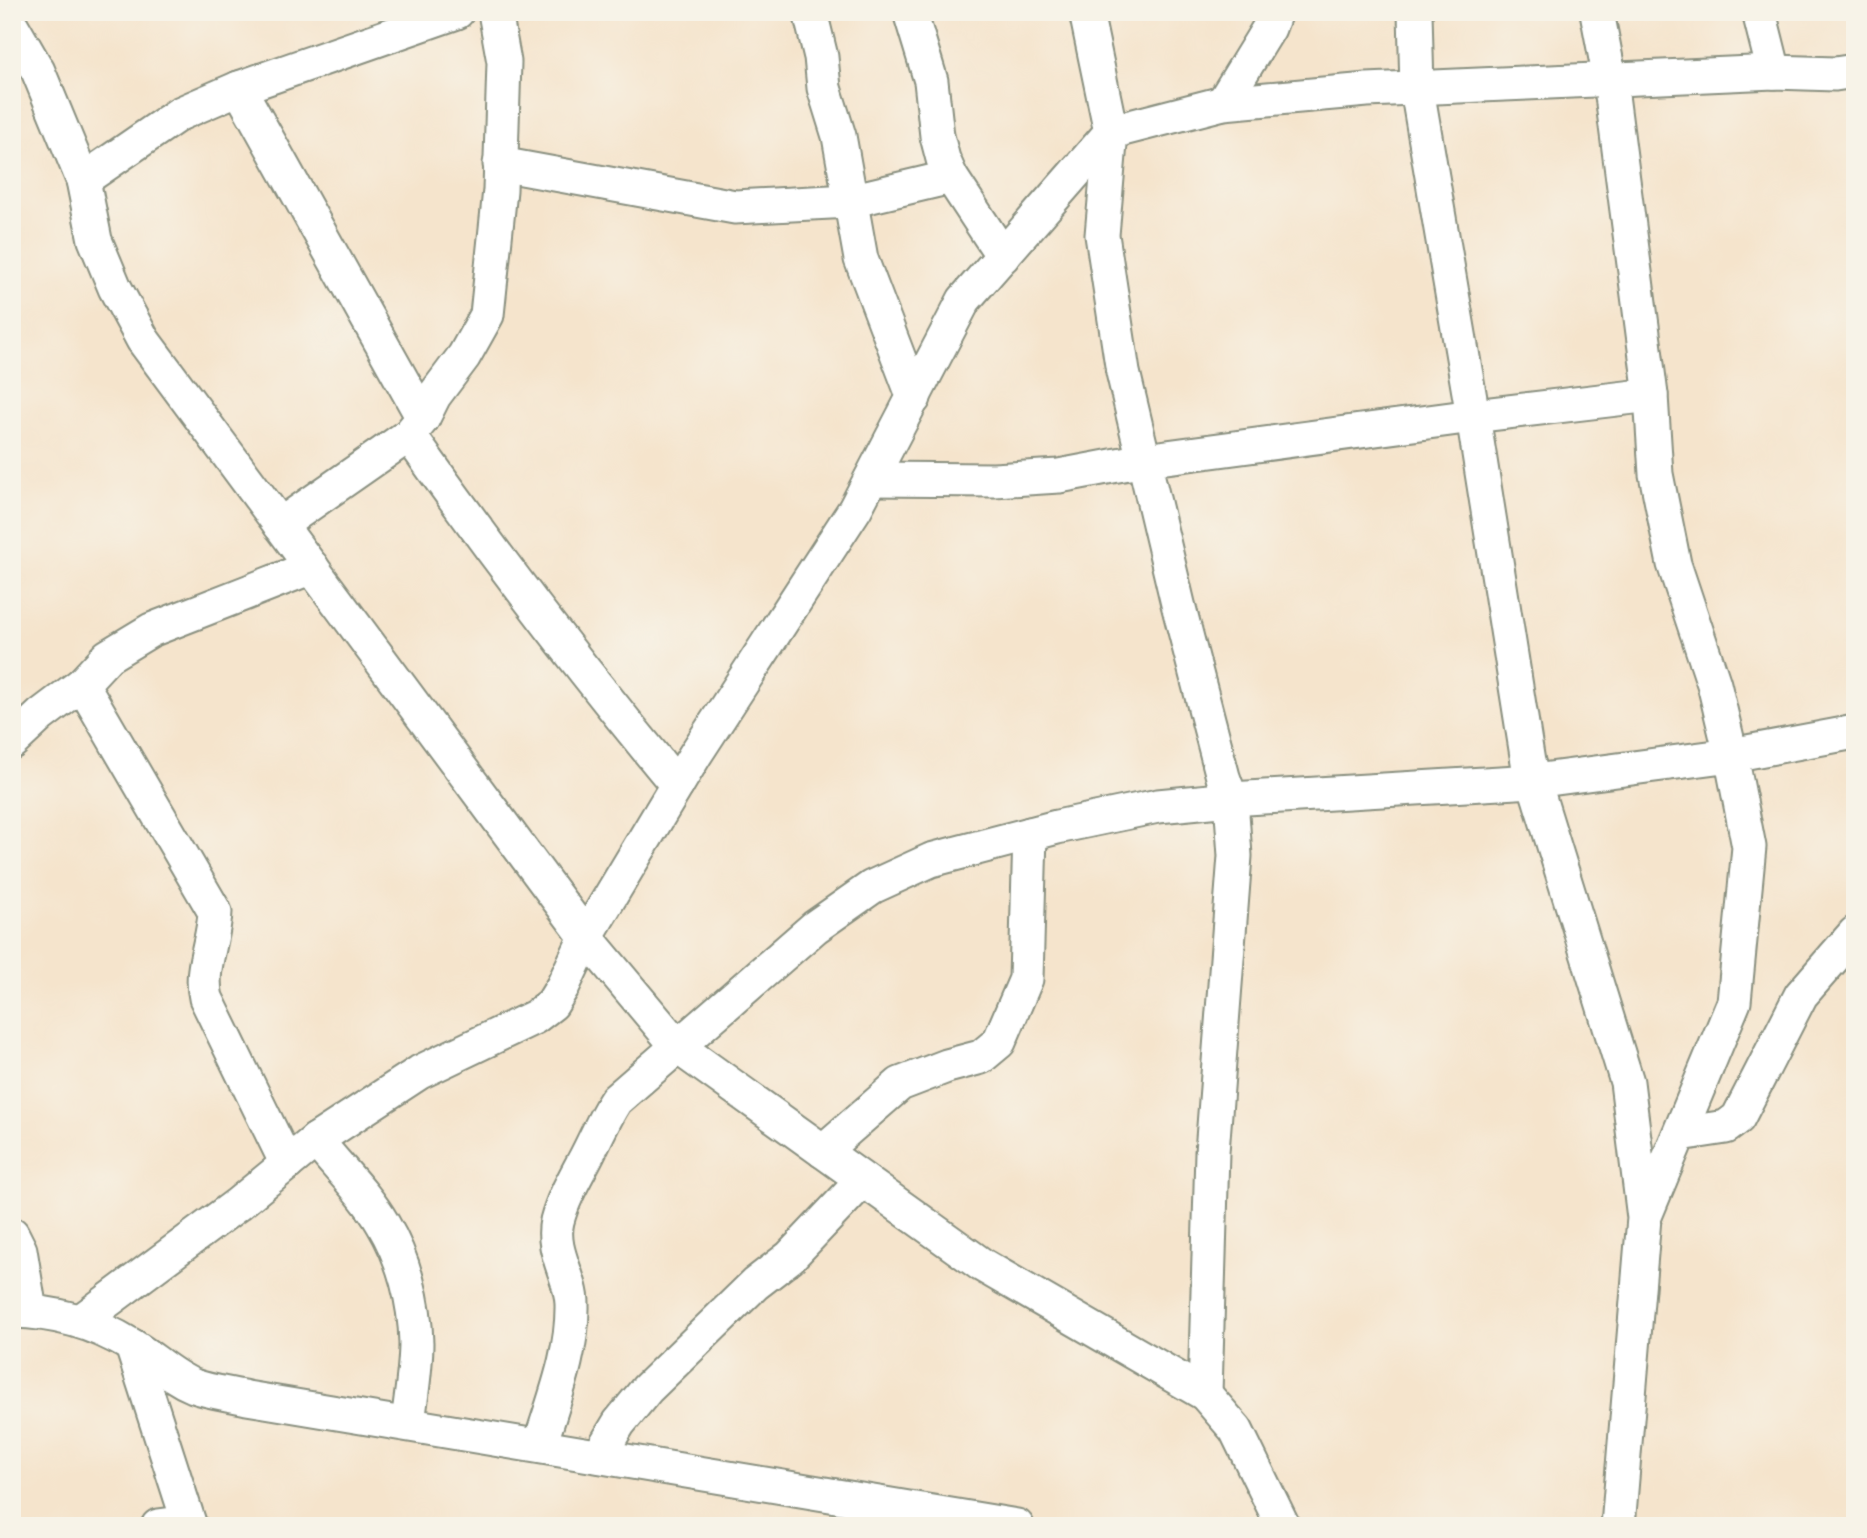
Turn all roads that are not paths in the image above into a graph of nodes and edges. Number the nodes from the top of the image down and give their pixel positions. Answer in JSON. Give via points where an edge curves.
{"nodes":[{"id":1,"x":457,"y":12,"type":"edge"},
{"id":2,"x":495,"y":12,"type":"edge"},
{"id":3,"x":810,"y":12,"type":"edge"},
{"id":4,"x":910,"y":12,"type":"edge"},
{"id":5,"x":1086,"y":12,"type":"edge"},
{"id":6,"x":1275,"y":12,"type":"edge"},
{"id":7,"x":1415,"y":12,"type":"edge"},
{"id":8,"x":1597,"y":12,"type":"edge"},
{"id":9,"x":1759,"y":12,"type":"edge"},
{"id":10,"x":12,"y":26,"type":"edge"},
{"id":11,"x":1855,"y":71,"type":"edge"},
{"id":12,"x":1774,"y":72,"type":"junction"},
{"id":13,"x":1610,"y":80,"type":"junction"},
{"id":14,"x":239,"y":88,"type":"junction"},
{"id":15,"x":1418,"y":89,"type":"junction"},
{"id":16,"x":1223,"y":103,"type":"junction"},
{"id":17,"x":1111,"y":132,"type":"junction"},
{"id":18,"x":500,"y":164,"type":"junction"},
{"id":19,"x":951,"y":177,"type":"junction"},
{"id":20,"x":83,"y":180,"type":"junction"},
{"id":21,"x":850,"y":201,"type":"junction"},
{"id":22,"x":1003,"y":256,"type":"junction"},
{"id":23,"x":1651,"y":395,"type":"junction"},
{"id":24,"x":914,"y":398,"type":"junction"},
{"id":25,"x":1473,"y":416,"type":"junction"},
{"id":26,"x":416,"y":427,"type":"junction"},
{"id":27,"x":1144,"y":460,"type":"junction"},
{"id":28,"x":871,"y":479,"type":"junction"},
{"id":29,"x":280,"y":525,"type":"junction"},
{"id":30,"x":312,"y":567,"type":"junction"},
{"id":31,"x":82,"y":684,"type":"junction"},
{"id":32,"x":1855,"y":732,"type":"edge"},
{"id":33,"x":12,"y":742,"type":"edge"},
{"id":34,"x":1731,"y":755,"type":"junction"},
{"id":35,"x":1534,"y":782,"type":"junction"},
{"id":36,"x":677,"y":785,"type":"junction"},
{"id":37,"x":1231,"y":799,"type":"junction"},
{"id":38,"x":1030,"y":834,"type":"junction"},
{"id":39,"x":1855,"y":933,"type":"edge"},
{"id":40,"x":586,"y":937,"type":"junction"},
{"id":41,"x":678,"y":1047,"type":"junction"},
{"id":42,"x":1680,"y":1133,"type":"junction"},
{"id":43,"x":316,"y":1140,"type":"junction"},
{"id":44,"x":823,"y":1150,"type":"junction"},
{"id":45,"x":287,"y":1164,"type":"junction"},
{"id":46,"x":863,"y":1180,"type":"junction"},
{"id":47,"x":1644,"y":1218,"type":"junction"},
{"id":48,"x":12,"y":1234,"type":"edge"},
{"id":49,"x":21,"y":1311,"type":"edge"},
{"id":50,"x":82,"y":1320,"type":"junction"},
{"id":51,"x":132,"y":1346,"type":"junction"},
{"id":52,"x":1205,"y":1394,"type":"junction"},
{"id":53,"x":408,"y":1423,"type":"junction"},
{"id":54,"x":540,"y":1445,"type":"junction"},
{"id":55,"x":599,"y":1456,"type":"junction"},
{"id":56,"x":178,"y":1524,"type":"edge"},
{"id":57,"x":1017,"y":1526,"type":"edge"},
{"id":58,"x":1283,"y":1526,"type":"edge"},
{"id":59,"x":1618,"y":1526,"type":"edge"}],
"edges":[{"from":1,"to":14,"type":"street"},
{"from":2,"to":18,"type":"street","via":[[503,62]]},
{"from":3,"to":21,"type":"street"},
{"from":4,"to":19,"type":"street","via":[[931,81],[937,136]]},
{"from":5,"to":17,"type":"street"},
{"from":6,"to":16,"type":"street"},
{"from":7,"to":15,"type":"street"},
{"from":8,"to":13,"type":"street"},
{"from":9,"to":12,"type":"street"},
{"from":10,"to":20,"type":"street","via":[[38,71]]},
{"from":11,"to":12,"type":"street"},
{"from":12,"to":13,"type":"street"},
{"from":13,"to":15,"type":"street"},
{"from":13,"to":23,"type":"street"},
{"from":14,"to":20,"type":"street","via":[[179,114]]},
{"from":14,"to":26,"type":"street"},
{"from":15,"to":16,"type":"street"},
{"from":15,"to":25,"type":"street"},
{"from":16,"to":17,"type":"street"},
{"from":17,"to":22,"type":"street"},
{"from":17,"to":27,"type":"street","via":[[1102,235],[1123,372]]},
{"from":18,"to":21,"type":"street","via":[[735,207]]},
{"from":18,"to":26,"type":"street","via":[[487,316]]},
{"from":19,"to":21,"type":"street"},
{"from":19,"to":22,"type":"street"},
{"from":20,"to":29,"type":"street","via":[[95,240],[143,340]]},
{"from":21,"to":24,"type":"street","via":[[861,259]]},
{"from":22,"to":24,"type":"street","via":[[964,300]]},
{"from":23,"to":25,"type":"street"},
{"from":23,"to":34,"type":"street","via":[[1656,474],[1674,564],[1714,684]]},
{"from":24,"to":28,"type":"street"},
{"from":25,"to":27,"type":"street"},
{"from":25,"to":35,"type":"street"},
{"from":26,"to":29,"type":"street"},
{"from":26,"to":36,"type":"street","via":[[489,548]]},
{"from":27,"to":28,"type":"street","via":[[1020,479]]},
{"from":27,"to":37,"type":"street"},
{"from":28,"to":36,"type":"street"},
{"from":29,"to":30,"type":"street"},
{"from":30,"to":31,"type":"street","via":[[151,631],[108,656]]},
{"from":30,"to":40,"type":"street"},
{"from":31,"to":33,"type":"street"},
{"from":31,"to":45,"type":"street","via":[[215,912],[204,969],[206,998]]},
{"from":32,"to":34,"type":"street"},
{"from":34,"to":35,"type":"street"},
{"from":34,"to":42,"type":"street","via":[[1749,847],[1734,1002]]},
{"from":35,"to":37,"type":"street"},
{"from":35,"to":47,"type":"street","via":[[1627,1082]]},
{"from":36,"to":40,"type":"street"},
{"from":37,"to":38,"type":"street","via":[[1158,806]]},
{"from":37,"to":52,"type":"street","via":[[1235,856],[1212,1152]]},
{"from":38,"to":41,"type":"street","via":[[931,860],[872,887],[815,927]]},
{"from":38,"to":44,"type":"street","via":[[1026,979],[999,1042],[981,1057],[900,1084]]},
{"from":39,"to":42,"type":"street","via":[[1801,995],[1738,1118],[1726,1128]]},
{"from":40,"to":41,"type":"street"},
{"from":40,"to":43,"type":"street","via":[[552,1004],[420,1072]]},
{"from":41,"to":44,"type":"street"},
{"from":41,"to":54,"type":"street","via":[[616,1100],[570,1186],[557,1222],[557,1243],[572,1302],[570,1347]]},
{"from":42,"to":47,"type":"street"},
{"from":43,"to":45,"type":"street"},
{"from":43,"to":53,"type":"street","via":[[376,1213],[401,1260],[416,1343]]},
{"from":44,"to":46,"type":"street"},
{"from":45,"to":50,"type":"street"},
{"from":46,"to":52,"type":"street","via":[[982,1265]]},
{"from":46,"to":55,"type":"street","via":[[790,1258],[755,1284],[647,1389]]},
{"from":47,"to":59,"type":"street"},
{"from":48,"to":49,"type":"street","via":[[20,1250]]},
{"from":49,"to":50,"type":"street"},
{"from":50,"to":51,"type":"street"},
{"from":51,"to":53,"type":"street","via":[[196,1387]]},
{"from":51,"to":56,"type":"street"},
{"from":52,"to":58,"type":"street","via":[[1236,1430]]},
{"from":53,"to":54,"type":"street"},
{"from":54,"to":55,"type":"street"},
{"from":55,"to":57,"type":"street"}]}
